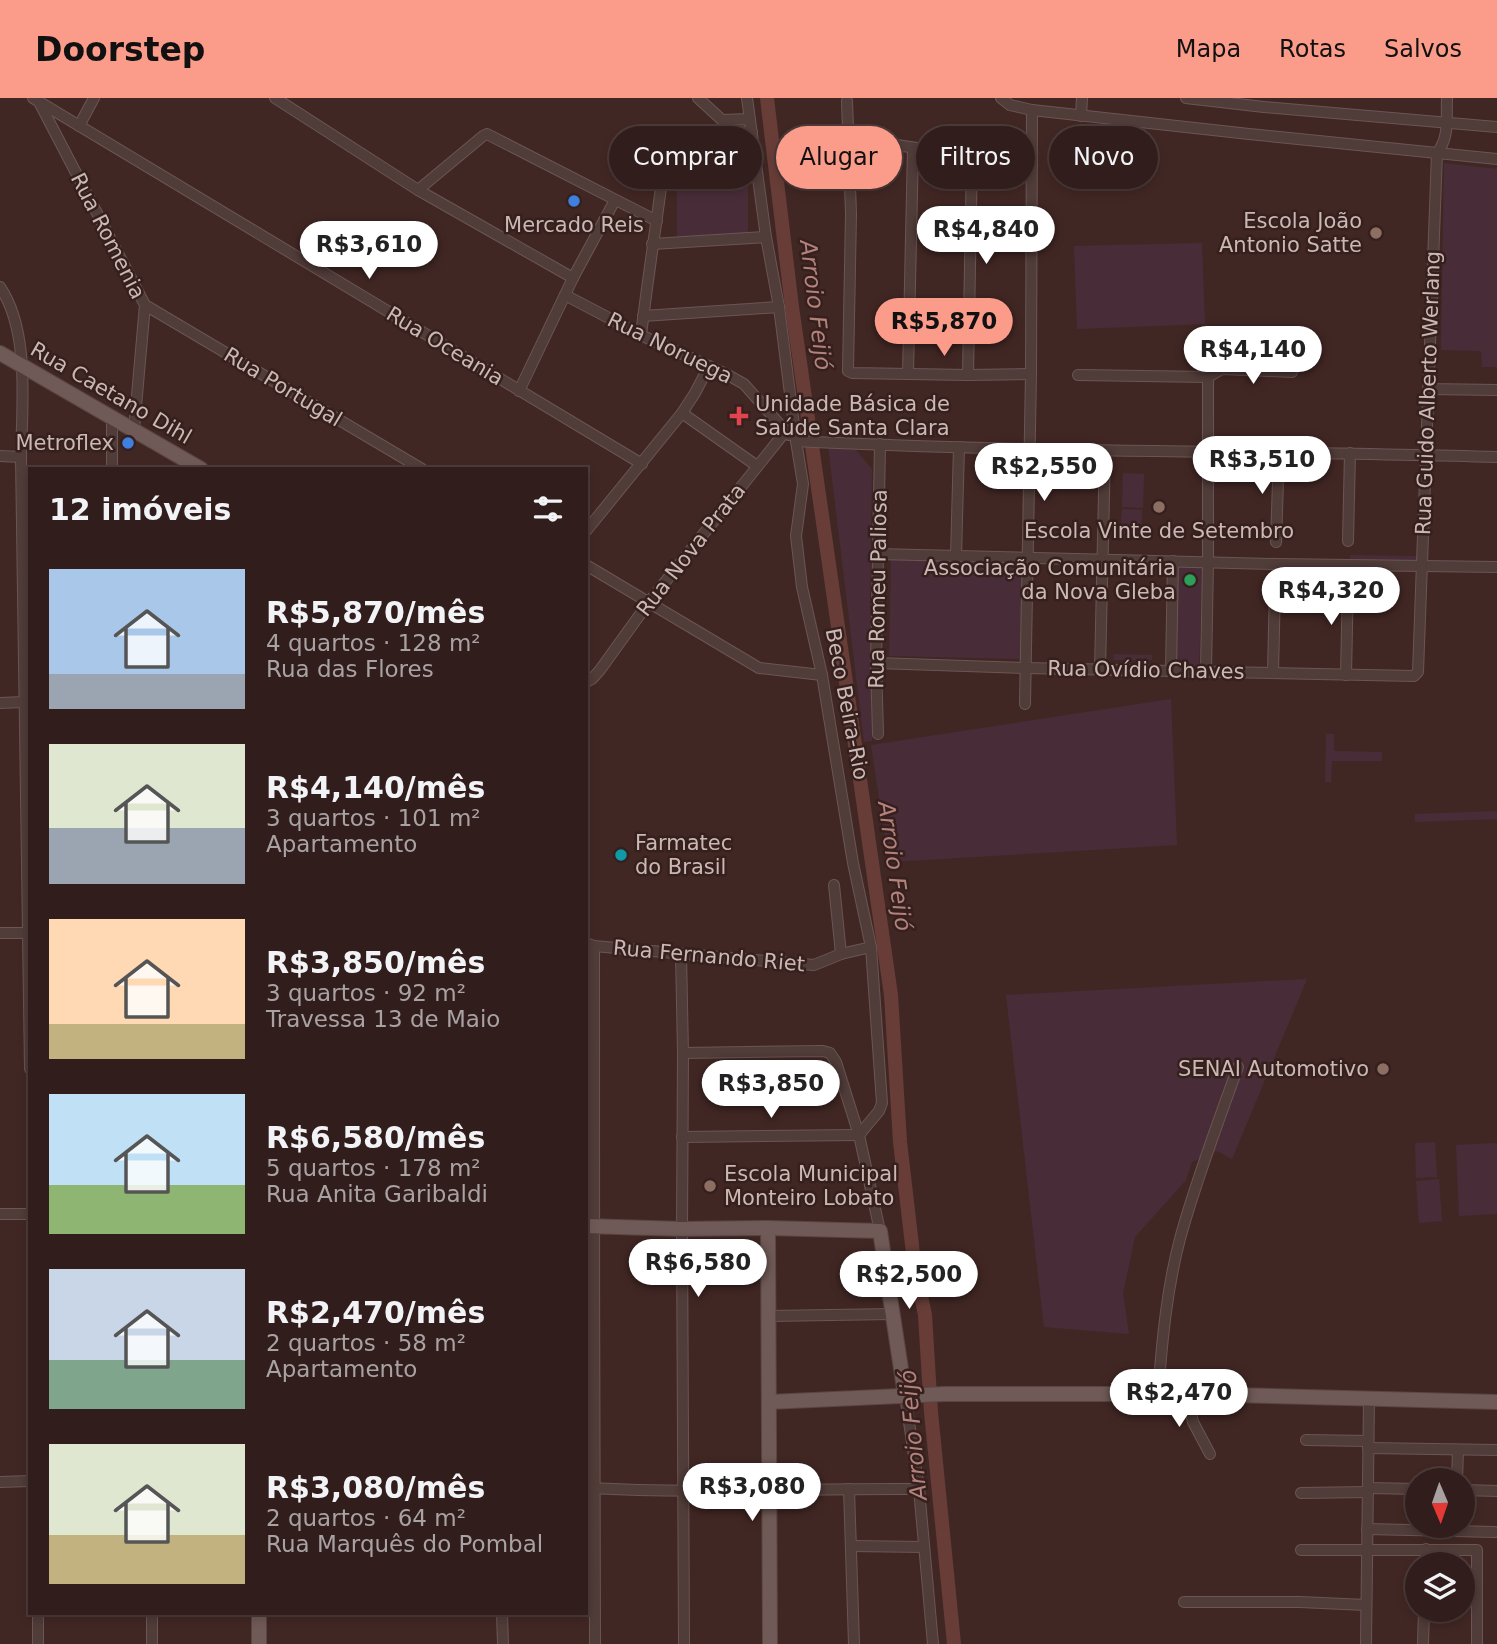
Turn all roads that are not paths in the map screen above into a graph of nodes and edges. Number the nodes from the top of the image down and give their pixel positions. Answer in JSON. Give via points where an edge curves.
{"nodes":[{"id":1,"x":94,"y":98,"type":"edge"},
{"id":2,"x":277,"y":98,"type":"edge"},
{"id":3,"x":698,"y":98,"type":"edge"},
{"id":4,"x":747,"y":98,"type":"edge"},
{"id":5,"x":1001,"y":98,"type":"edge"},
{"id":6,"x":1082,"y":98,"type":"edge"},
{"id":7,"x":1186,"y":98,"type":"edge"},
{"id":8,"x":1447,"y":98,"type":"edge"},
{"id":9,"x":36,"y":100,"type":"edge"},
{"id":10,"x":847,"y":101,"type":"dead end"},
{"id":11,"x":1032,"y":110,"type":"junction"},
{"id":12,"x":1081,"y":116,"type":"junction"},
{"id":13,"x":67,"y":119,"type":"junction"},
{"id":14,"x":750,"y":119,"type":"junction"},
{"id":15,"x":1446,"y":122,"type":"junction"},
{"id":16,"x":79,"y":126,"type":"junction"},
{"id":17,"x":751,"y":126,"type":"edge"},
{"id":18,"x":848,"y":126,"type":"edge"},
{"id":19,"x":1032,"y":126,"type":"edge"},
{"id":20,"x":1497,"y":127,"type":"edge"},
{"id":21,"x":53,"y":131,"type":"junction"},
{"id":22,"x":902,"y":146,"type":"edge"},
{"id":23,"x":914,"y":148,"type":"joint"},
{"id":24,"x":1437,"y":153,"type":"junction"},
{"id":25,"x":1497,"y":159,"type":"edge"},
{"id":26,"x":661,"y":189,"type":"edge"},
{"id":27,"x":760,"y":189,"type":"edge"},
{"id":28,"x":850,"y":189,"type":"edge"},
{"id":29,"x":971,"y":189,"type":"edge"},
{"id":30,"x":1032,"y":189,"type":"edge"},
{"id":31,"x":418,"y":190,"type":"junction"},
{"id":32,"x":615,"y":200,"type":"junction"},
{"id":33,"x":657,"y":221,"type":"junction"},
{"id":34,"x":766,"y":237,"type":"junction"},
{"id":35,"x":652,"y":244,"type":"junction"},
{"id":36,"x":573,"y":278,"type":"junction"},
{"id":37,"x":0,"y":287,"type":"edge"},
{"id":38,"x":565,"y":295,"type":"junction"},
{"id":39,"x":145,"y":305,"type":"junction"},
{"id":40,"x":779,"y":307,"type":"junction"},
{"id":41,"x":643,"y":316,"type":"junction"},
{"id":42,"x":641,"y":335,"type":"junction"},
{"id":43,"x":0,"y":353,"type":"edge"},
{"id":44,"x":22,"y":366,"type":"junction"},
{"id":45,"x":709,"y":366,"type":"junction"},
{"id":46,"x":1292,"y":372,"type":"dead end"},
{"id":47,"x":908,"y":374,"type":"junction"},
{"id":48,"x":1031,"y":374,"type":"junction"},
{"id":49,"x":968,"y":375,"type":"junction"},
{"id":50,"x":1078,"y":375,"type":"dead end"},
{"id":51,"x":1208,"y":377,"type":"junction"},
{"id":52,"x":1428,"y":389,"type":"junction"},
{"id":53,"x":1497,"y":390,"type":"edge"},
{"id":54,"x":519,"y":391,"type":"junction"},
{"id":55,"x":682,"y":413,"type":"junction"},
{"id":56,"x":112,"y":416,"type":"junction"},
{"id":57,"x":134,"y":429,"type":"junction"},
{"id":58,"x":785,"y":432,"type":"junction"},
{"id":59,"x":799,"y":442,"type":"junction"},
{"id":60,"x":880,"y":444,"type":"junction"},
{"id":61,"x":960,"y":447,"type":"junction"},
{"id":62,"x":1029,"y":449,"type":"junction"},
{"id":63,"x":1105,"y":451,"type":"junction"},
{"id":64,"x":1208,"y":451,"type":"junction"},
{"id":65,"x":1279,"y":451,"type":"junction"},
{"id":66,"x":1350,"y":453,"type":"junction"},
{"id":67,"x":1426,"y":455,"type":"junction"},
{"id":68,"x":0,"y":456,"type":"edge"},
{"id":69,"x":21,"y":457,"type":"junction"},
{"id":70,"x":1497,"y":457,"type":"edge"},
{"id":71,"x":642,"y":464,"type":"junction"},
{"id":72,"x":758,"y":466,"type":"junction"},
{"id":73,"x":112,"y":467,"type":"edge"},
{"id":74,"x":198,"y":467,"type":"edge"},
{"id":75,"x":419,"y":467,"type":"edge"},
{"id":76,"x":588,"y":529,"type":"edge"},
{"id":77,"x":1276,"y":541,"type":"dead end"},
{"id":78,"x":1348,"y":541,"type":"dead end"},
{"id":79,"x":877,"y":554,"type":"junction"},
{"id":80,"x":956,"y":556,"type":"junction"},
{"id":81,"x":1028,"y":557,"type":"junction"},
{"id":82,"x":1103,"y":559,"type":"junction"},
{"id":83,"x":1173,"y":561,"type":"junction"},
{"id":84,"x":1208,"y":562,"type":"junction"},
{"id":85,"x":588,"y":566,"type":"edge"},
{"id":86,"x":1422,"y":566,"type":"junction"},
{"id":87,"x":1497,"y":567,"type":"edge"},
{"id":88,"x":1348,"y":580,"type":"dead end"},
{"id":89,"x":1275,"y":585,"type":"dead end"},
{"id":90,"x":649,"y":602,"type":"junction"},
{"id":91,"x":876,"y":663,"type":"junction"},
{"id":92,"x":1026,"y":668,"type":"junction"},
{"id":93,"x":1100,"y":670,"type":"junction"},
{"id":94,"x":1171,"y":670,"type":"junction"},
{"id":95,"x":1206,"y":671,"type":"junction"},
{"id":96,"x":1273,"y":673,"type":"junction"},
{"id":97,"x":822,"y":675,"type":"junction"},
{"id":98,"x":1346,"y":675,"type":"junction"},
{"id":99,"x":1416,"y":675,"type":"joint"},
{"id":100,"x":588,"y":681,"type":"edge"},
{"id":101,"x":24,"y":702,"type":"junction"},
{"id":102,"x":0,"y":703,"type":"edge"},
{"id":103,"x":1025,"y":704,"type":"dead end"},
{"id":104,"x":878,"y":734,"type":"dead end"},
{"id":105,"x":834,"y":885,"type":"dead end"},
{"id":106,"x":28,"y":887,"type":"edge"},
{"id":107,"x":0,"y":933,"type":"edge"},
{"id":108,"x":28,"y":933,"type":"edge"},
{"id":109,"x":590,"y":945,"type":"edge"},
{"id":110,"x":871,"y":947,"type":"junction"},
{"id":111,"x":681,"y":954,"type":"junction"},
{"id":112,"x":841,"y":954,"type":"junction"},
{"id":113,"x":683,"y":1053,"type":"junction"},
{"id":114,"x":1238,"y":1067,"type":"dead end"},
{"id":115,"x":859,"y":1135,"type":"junction"},
{"id":116,"x":682,"y":1137,"type":"junction"},
{"id":117,"x":0,"y":1214,"type":"edge"},
{"id":118,"x":28,"y":1214,"type":"edge"},
{"id":119,"x":591,"y":1227,"type":"edge"},
{"id":120,"x":682,"y":1228,"type":"junction"},
{"id":121,"x":768,"y":1228,"type":"junction"},
{"id":122,"x":880,"y":1231,"type":"junction"},
{"id":123,"x":892,"y":1314,"type":"junction"},
{"id":124,"x":769,"y":1316,"type":"junction"},
{"id":125,"x":1158,"y":1394,"type":"junction"},
{"id":126,"x":1192,"y":1394,"type":"junction"},
{"id":127,"x":912,"y":1395,"type":"junction"},
{"id":128,"x":1369,"y":1399,"type":"junction"},
{"id":129,"x":769,"y":1402,"type":"junction"},
{"id":130,"x":1497,"y":1402,"type":"edge"},
{"id":131,"x":1306,"y":1440,"type":"dead end"},
{"id":132,"x":1368,"y":1444,"type":"junction"},
{"id":133,"x":1458,"y":1450,"type":"junction"},
{"id":134,"x":1497,"y":1450,"type":"edge"},
{"id":135,"x":1210,"y":1454,"type":"dead end"},
{"id":136,"x":1457,"y":1468,"type":"edge"},
{"id":137,"x":28,"y":1481,"type":"edge"},
{"id":138,"x":0,"y":1482,"type":"edge"},
{"id":139,"x":590,"y":1489,"type":"edge"},
{"id":140,"x":849,"y":1489,"type":"junction"},
{"id":141,"x":919,"y":1489,"type":"junction"},
{"id":142,"x":1405,"y":1489,"type":"edge"},
{"id":143,"x":769,"y":1490,"type":"junction"},
{"id":144,"x":1368,"y":1490,"type":"junction"},
{"id":145,"x":1475,"y":1490,"type":"edge"},
{"id":146,"x":684,"y":1491,"type":"junction"},
{"id":147,"x":1497,"y":1491,"type":"edge"},
{"id":148,"x":1301,"y":1493,"type":"dead end"},
{"id":149,"x":1367,"y":1529,"type":"junction"},
{"id":150,"x":1405,"y":1529,"type":"edge"},
{"id":151,"x":1475,"y":1530,"type":"edge"},
{"id":152,"x":1495,"y":1532,"type":"dead end"},
{"id":153,"x":1458,"y":1538,"type":"edge"},
{"id":154,"x":851,"y":1546,"type":"junction"},
{"id":155,"x":923,"y":1547,"type":"junction"},
{"id":156,"x":1367,"y":1549,"type":"junction"},
{"id":157,"x":1426,"y":1549,"type":"joint"},
{"id":158,"x":1457,"y":1549,"type":"junction"},
{"id":159,"x":1301,"y":1550,"type":"dead end"},
{"id":160,"x":1184,"y":1602,"type":"dead end"},
{"id":161,"x":1366,"y":1605,"type":"junction"},
{"id":162,"x":38,"y":1615,"type":"edge"},
{"id":163,"x":152,"y":1615,"type":"edge"},
{"id":164,"x":259,"y":1615,"type":"edge"},
{"id":165,"x":502,"y":1615,"type":"edge"},
{"id":166,"x":1424,"y":1622,"type":"edge"},
{"id":167,"x":38,"y":1644,"type":"edge"},
{"id":168,"x":152,"y":1644,"type":"edge"},
{"id":169,"x":259,"y":1644,"type":"edge"},
{"id":170,"x":503,"y":1644,"type":"edge"},
{"id":171,"x":595,"y":1644,"type":"edge"},
{"id":172,"x":684,"y":1644,"type":"edge"},
{"id":173,"x":769,"y":1644,"type":"edge"},
{"id":174,"x":854,"y":1644,"type":"edge"},
{"id":175,"x":933,"y":1644,"type":"edge"},
{"id":176,"x":1366,"y":1644,"type":"edge"},
{"id":177,"x":1423,"y":1644,"type":"edge"},
{"id":178,"x":1478,"y":1644,"type":"edge"}],
"edges":[{"from":1,"to":16,"type":"street"},
{"from":2,"to":31,"type":"street"},
{"from":3,"to":14,"type":"street","via":[[722,120]]},
{"from":4,"to":14,"type":"street","name":"Beco Beira-Rio"},
{"from":5,"to":11,"type":"street"},
{"from":6,"to":12,"type":"street"},
{"from":7,"to":15,"type":"street"},
{"from":8,"to":15,"type":"street","name":"Rua Guido Alberto Werlang"},
{"from":9,"to":13,"type":"street","name":"Rua Oceania"},
{"from":9,"to":21,"type":"street","name":"Rua Romenia"},
{"from":10,"to":18,"type":"street"},
{"from":11,"to":12,"type":"street"},
{"from":11,"to":19,"type":"street"},
{"from":12,"to":24,"type":"street"},
{"from":13,"to":16,"type":"street","name":"Rua Oceania"},
{"from":13,"to":21,"type":"street"},
{"from":14,"to":17,"type":"street","name":"Beco Beira-Rio"},
{"from":15,"to":20,"type":"street"},
{"from":15,"to":24,"type":"street","name":"Rua Guido Alberto Werlang","via":[[1445,141]]},
{"from":16,"to":54,"type":"street","name":"Rua Oceania"},
{"from":21,"to":39,"type":"street","name":"Rua Romenia"},
{"from":22,"to":23,"type":"street"},
{"from":23,"to":47,"type":"street"},
{"from":24,"to":25,"type":"street"},
{"from":24,"to":52,"type":"street","name":"Rua Guido Alberto Werlang"},
{"from":26,"to":33,"type":"street"},
{"from":27,"to":34,"type":"street","name":"Beco Beira-Rio"},
{"from":28,"to":47,"type":"street","via":[[848,371]]},
{"from":29,"to":49,"type":"street"},
{"from":30,"to":48,"type":"street"},
{"from":31,"to":32,"type":"street","via":[[485,134]]},
{"from":31,"to":36,"type":"street"},
{"from":32,"to":33,"type":"street"},
{"from":32,"to":36,"type":"street"},
{"from":33,"to":35,"type":"street"},
{"from":34,"to":35,"type":"street"},
{"from":34,"to":40,"type":"street","name":"Beco Beira-Rio"},
{"from":35,"to":41,"type":"street"},
{"from":36,"to":38,"type":"street"},
{"from":37,"to":44,"type":"street","via":[[18,333]]},
{"from":38,"to":42,"type":"street","name":"Rua Noruega"},
{"from":38,"to":54,"type":"street"},
{"from":39,"to":57,"type":"street","name":"Rua Romenia"},
{"from":39,"to":75,"type":"street","name":"Rua Portugal"},
{"from":40,"to":41,"type":"street"},
{"from":40,"to":59,"type":"street","name":"Beco Beira-Rio"},
{"from":41,"to":42,"type":"street"},
{"from":42,"to":45,"type":"street","name":"Rua Noruega"},
{"from":43,"to":44,"type":"main road","name":"Rua Caetano Dihl"},
{"from":44,"to":56,"type":"main road","name":"Rua Caetano Dihl"},
{"from":44,"to":69,"type":"street"},
{"from":45,"to":55,"type":"street"},
{"from":45,"to":58,"type":"street","name":"Rua Noruega","via":[[744,384]]},
{"from":46,"to":51,"type":"street","via":[[1222,369]]},
{"from":47,"to":49,"type":"street"},
{"from":48,"to":49,"type":"street"},
{"from":48,"to":62,"type":"street"},
{"from":50,"to":51,"type":"street"},
{"from":51,"to":64,"type":"street"},
{"from":52,"to":53,"type":"street"},
{"from":52,"to":67,"type":"street","name":"Rua Guido Alberto Werlang"},
{"from":54,"to":71,"type":"street","name":"Rua Oceania"},
{"from":55,"to":71,"type":"street"},
{"from":55,"to":72,"type":"street"},
{"from":56,"to":57,"type":"main road","name":"Rua Caetano Dihl"},
{"from":56,"to":73,"type":"street"},
{"from":57,"to":74,"type":"main road","name":"Rua Caetano Dihl"},
{"from":58,"to":59,"type":"street","name":"Rua Noruega"},
{"from":58,"to":72,"type":"street","name":"Rua Nova Prata"},
{"from":59,"to":60,"type":"street"},
{"from":59,"to":97,"type":"street","name":"Beco Beira-Rio","via":[[803,484],[796,536]]},
{"from":60,"to":61,"type":"street"},
{"from":60,"to":79,"type":"street","name":"Rua Romeu Paliosa"},
{"from":61,"to":62,"type":"street"},
{"from":61,"to":80,"type":"street"},
{"from":62,"to":63,"type":"street"},
{"from":62,"to":81,"type":"street"},
{"from":63,"to":64,"type":"street"},
{"from":63,"to":82,"type":"street"},
{"from":64,"to":65,"type":"street"},
{"from":64,"to":84,"type":"street"},
{"from":65,"to":66,"type":"street"},
{"from":65,"to":77,"type":"street"},
{"from":66,"to":67,"type":"street"},
{"from":66,"to":78,"type":"street"},
{"from":67,"to":70,"type":"street"},
{"from":67,"to":86,"type":"street","name":"Rua Guido Alberto Werlang"},
{"from":68,"to":69,"type":"street"},
{"from":69,"to":101,"type":"street"},
{"from":71,"to":76,"type":"street"},
{"from":72,"to":90,"type":"street","name":"Rua Nova Prata"},
{"from":79,"to":80,"type":"street"},
{"from":79,"to":91,"type":"street","name":"Rua Romeu Paliosa"},
{"from":80,"to":81,"type":"street"},
{"from":81,"to":82,"type":"street"},
{"from":81,"to":92,"type":"street"},
{"from":82,"to":83,"type":"street"},
{"from":82,"to":93,"type":"street"},
{"from":83,"to":84,"type":"street"},
{"from":83,"to":94,"type":"street"},
{"from":84,"to":86,"type":"street"},
{"from":84,"to":95,"type":"street"},
{"from":85,"to":90,"type":"street"},
{"from":86,"to":87,"type":"street"},
{"from":86,"to":99,"type":"street","name":"Rua Guido Alberto Werlang"},
{"from":88,"to":98,"type":"street"},
{"from":89,"to":96,"type":"street"},
{"from":90,"to":97,"type":"street","via":[[759,668]]},
{"from":90,"to":100,"type":"street","name":"Rua Nova Prata"},
{"from":91,"to":92,"type":"street","name":"Rua Ovídio Chaves"},
{"from":91,"to":104,"type":"street","name":"Rua Romeu Paliosa"},
{"from":92,"to":93,"type":"street","name":"Rua Ovídio Chaves"},
{"from":92,"to":103,"type":"street"},
{"from":93,"to":94,"type":"street","name":"Rua Ovídio Chaves"},
{"from":94,"to":95,"type":"street","name":"Rua Ovídio Chaves"},
{"from":95,"to":96,"type":"street","name":"Rua Ovídio Chaves"},
{"from":96,"to":98,"type":"street","name":"Rua Ovídio Chaves"},
{"from":97,"to":110,"type":"street","name":"Beco Beira-Rio"},
{"from":98,"to":99,"type":"street","name":"Rua Ovídio Chaves"},
{"from":101,"to":102,"type":"street"},
{"from":101,"to":106,"type":"street"},
{"from":105,"to":112,"type":"street"},
{"from":107,"to":108,"type":"street"},
{"from":109,"to":111,"type":"street","name":"Rua Fernando Riet"},
{"from":109,"to":119,"type":"street"},
{"from":110,"to":112,"type":"street","name":"Rua Fernando Riet"},
{"from":110,"to":115,"type":"street","name":"Beco Beira-Rio","via":[[882,1103]]},
{"from":111,"to":112,"type":"street","name":"Rua Fernando Riet","via":[[814,965]]},
{"from":111,"to":113,"type":"street"},
{"from":113,"to":115,"type":"street","via":[[830,1054]]},
{"from":113,"to":116,"type":"street"},
{"from":114,"to":125,"type":"street","via":[[1181,1237],[1168,1300]]},
{"from":115,"to":116,"type":"street"},
{"from":115,"to":122,"type":"street"},
{"from":116,"to":120,"type":"street"},
{"from":117,"to":118,"type":"street"},
{"from":119,"to":120,"type":"main road"},
{"from":119,"to":139,"type":"street"},
{"from":120,"to":121,"type":"main road"},
{"from":120,"to":146,"type":"street"},
{"from":121,"to":122,"type":"main road"},
{"from":121,"to":124,"type":"main road"},
{"from":122,"to":123,"type":"main road"},
{"from":123,"to":124,"type":"street"},
{"from":123,"to":127,"type":"main road"},
{"from":124,"to":129,"type":"main road"},
{"from":125,"to":126,"type":"main road"},
{"from":125,"to":127,"type":"main road"},
{"from":126,"to":128,"type":"main road"},
{"from":126,"to":135,"type":"street","via":[[1192,1417]]},
{"from":127,"to":129,"type":"main road"},
{"from":127,"to":141,"type":"street"},
{"from":128,"to":130,"type":"main road"},
{"from":128,"to":132,"type":"street"},
{"from":129,"to":143,"type":"main road"},
{"from":131,"to":132,"type":"street"},
{"from":132,"to":133,"type":"street"},
{"from":132,"to":144,"type":"street"},
{"from":133,"to":134,"type":"street"},
{"from":133,"to":136,"type":"street"},
{"from":137,"to":138,"type":"street"},
{"from":139,"to":146,"type":"street"},
{"from":139,"to":171,"type":"street"},
{"from":140,"to":141,"type":"street"},
{"from":140,"to":143,"type":"street"},
{"from":140,"to":154,"type":"street"},
{"from":141,"to":155,"type":"street"},
{"from":142,"to":144,"type":"street"},
{"from":143,"to":146,"type":"street"},
{"from":143,"to":173,"type":"main road"},
{"from":144,"to":148,"type":"street"},
{"from":144,"to":149,"type":"street"},
{"from":145,"to":147,"type":"street"},
{"from":146,"to":172,"type":"street"},
{"from":149,"to":150,"type":"street"},
{"from":149,"to":156,"type":"street"},
{"from":151,"to":152,"type":"street"},
{"from":153,"to":158,"type":"street"},
{"from":154,"to":155,"type":"street"},
{"from":154,"to":174,"type":"street"},
{"from":155,"to":175,"type":"street"},
{"from":156,"to":157,"type":"street"},
{"from":156,"to":159,"type":"street"},
{"from":156,"to":161,"type":"street"},
{"from":157,"to":158,"type":"street"},
{"from":158,"to":178,"type":"street","via":[[1477,1550]]},
{"from":160,"to":161,"type":"street"},
{"from":161,"to":176,"type":"street"},
{"from":162,"to":167,"type":"street"},
{"from":163,"to":168,"type":"street"},
{"from":164,"to":169,"type":"main road"},
{"from":165,"to":170,"type":"street"},
{"from":166,"to":177,"type":"street"}]}
